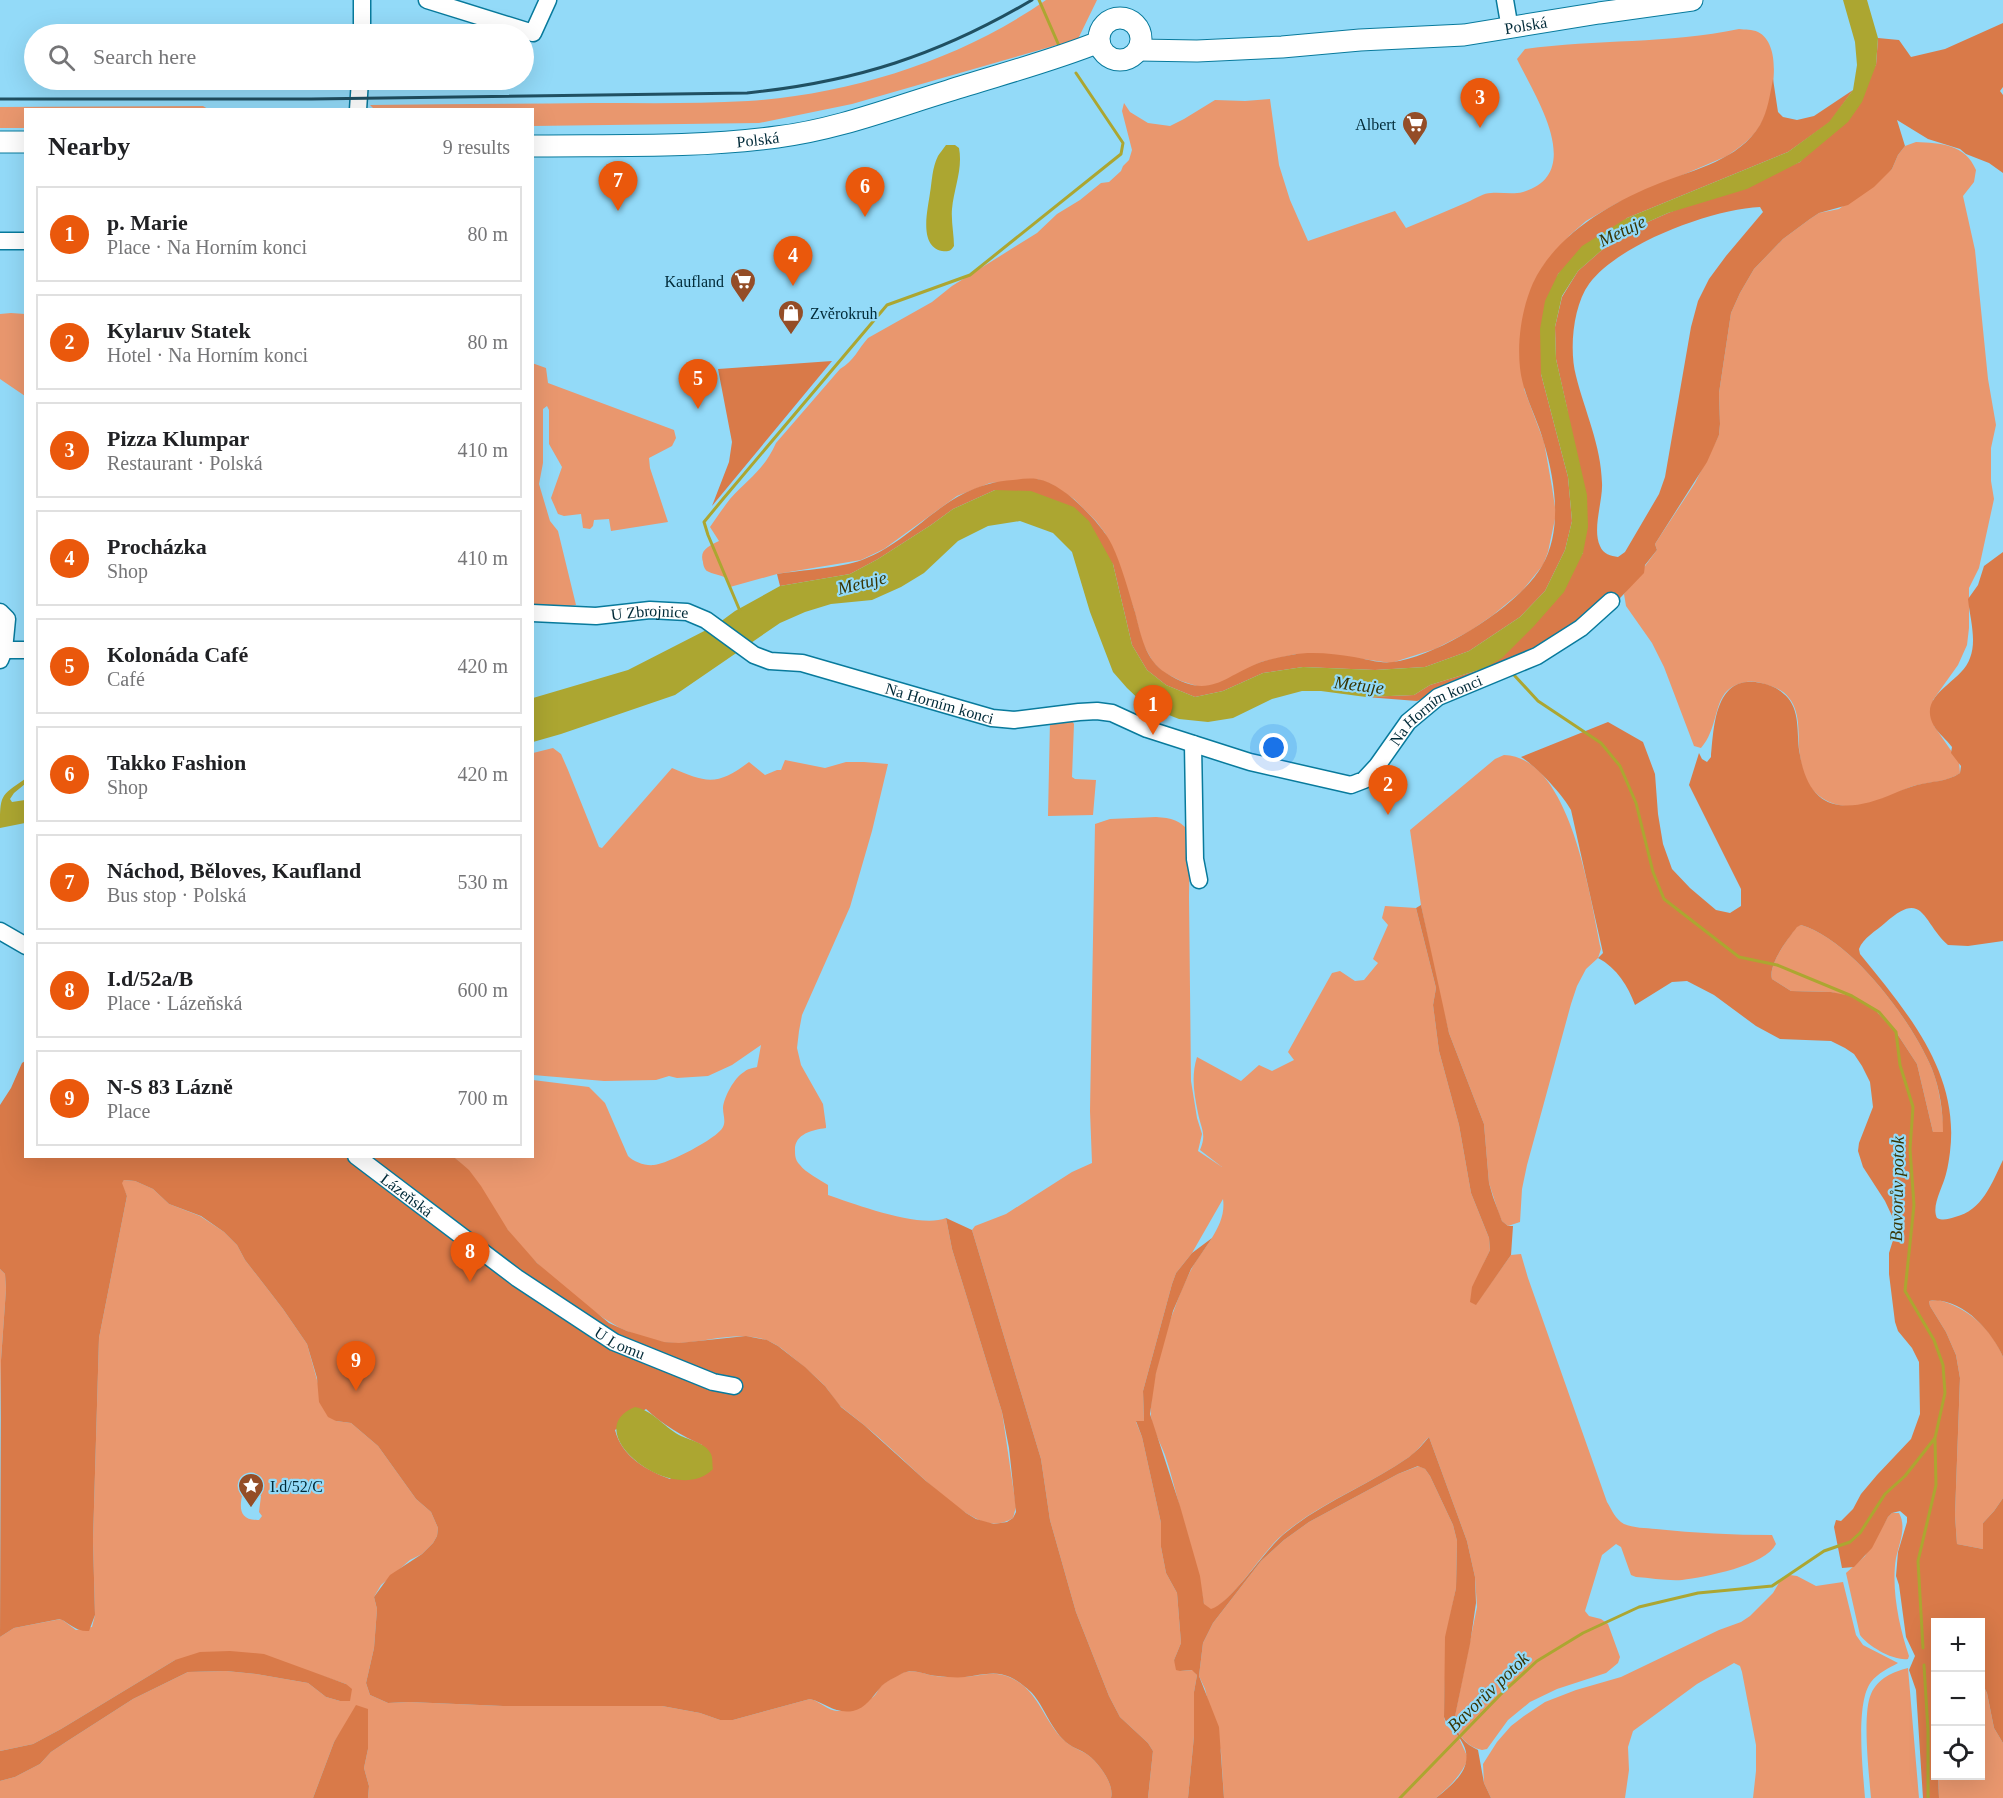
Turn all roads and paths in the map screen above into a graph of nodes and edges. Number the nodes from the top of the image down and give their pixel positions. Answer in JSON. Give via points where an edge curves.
{"nodes":[{"id":1,"x":362,"y":0,"type":"edge"},
{"id":2,"x":427,"y":0,"type":"edge"},
{"id":3,"x":548,"y":0,"type":"edge"},
{"id":4,"x":1602,"y":0,"type":"edge"},
{"id":5,"x":1692,"y":0,"type":"edge"},
{"id":6,"x":1508,"y":16,"type":"edge"},
{"id":7,"x":362,"y":24,"type":"edge"},
{"id":8,"x":504,"y":24,"type":"edge"},
{"id":9,"x":534,"y":31,"type":"edge"},
{"id":10,"x":1140,"y":44,"type":"junction"},
{"id":11,"x":1102,"y":48,"type":"junction"},
{"id":12,"x":0,"y":142,"type":"edge"},
{"id":13,"x":24,"y":142,"type":"edge"},
{"id":14,"x":534,"y":146,"type":"edge"},
{"id":15,"x":0,"y":241,"type":"edge"},
{"id":16,"x":24,"y":241,"type":"edge"},
{"id":17,"x":1611,"y":602,"type":"dead end"},
{"id":18,"x":0,"y":612,"type":"edge"},
{"id":19,"x":534,"y":613,"type":"edge"},
{"id":20,"x":24,"y":651,"type":"edge"},
{"id":21,"x":1,"y":654,"type":"edge"},
{"id":22,"x":754,"y":655,"type":"joint"},
{"id":23,"x":1193,"y":744,"type":"junction"},
{"id":24,"x":1199,"y":880,"type":"dead end"},
{"id":25,"x":0,"y":931,"type":"edge"},
{"id":26,"x":24,"y":945,"type":"edge"},
{"id":27,"x":359,"y":1158,"type":"edge"},
{"id":28,"x":517,"y":1278,"type":"joint"},
{"id":29,"x":734,"y":1386,"type":"dead end"}],
"edges":[{"from":1,"to":7,"type":"street"},
{"from":2,"to":8,"type":"street"},
{"from":3,"to":9,"type":"street"},
{"from":4,"to":6,"type":"main road","name":"Polská"},
{"from":5,"to":6,"type":"main road","name":"Polská","via":[[1599,12]]},
{"from":6,"to":10,"type":"main road","name":"Polská","via":[[1360,40],[1282,47],[1197,51]]},
{"from":10,"to":11,"type":"main road","via":[[1124,60],[1114,60]]},
{"from":10,"to":11,"type":"main road","via":[[1136,25],[1116,18],[1103,26],[1099,36]]},
{"from":11,"to":14,"type":"main road","name":"Polská","via":[[779,137],[681,144]]},
{"from":12,"to":13,"type":"main road"},
{"from":15,"to":16,"type":"street"},
{"from":17,"to":23,"type":"street","name":"Na Horním konci","via":[[1562,642],[1537,656],[1438,697],[1408,722],[1364,780],[1351,785],[1250,762]]},
{"from":18,"to":21,"type":"street","via":[[7,619]]},
{"from":19,"to":22,"type":"street","name":"U Zbrojnice","via":[[596,616],[650,610],[687,612],[706,620]]},
{"from":20,"to":21,"type":"street"},
{"from":22,"to":23,"type":"street","name":"Na Horním konci","via":[[770,661],[802,663],[992,718],[1014,720],[1097,711]]},
{"from":23,"to":24,"type":"street","via":[[1195,859]]},
{"from":25,"to":26,"type":"street"},
{"from":27,"to":28,"type":"street","name":"Lázeňská"},
{"from":28,"to":29,"type":"street","name":"U Lomu","via":[[614,1342],[713,1382]]}]}
